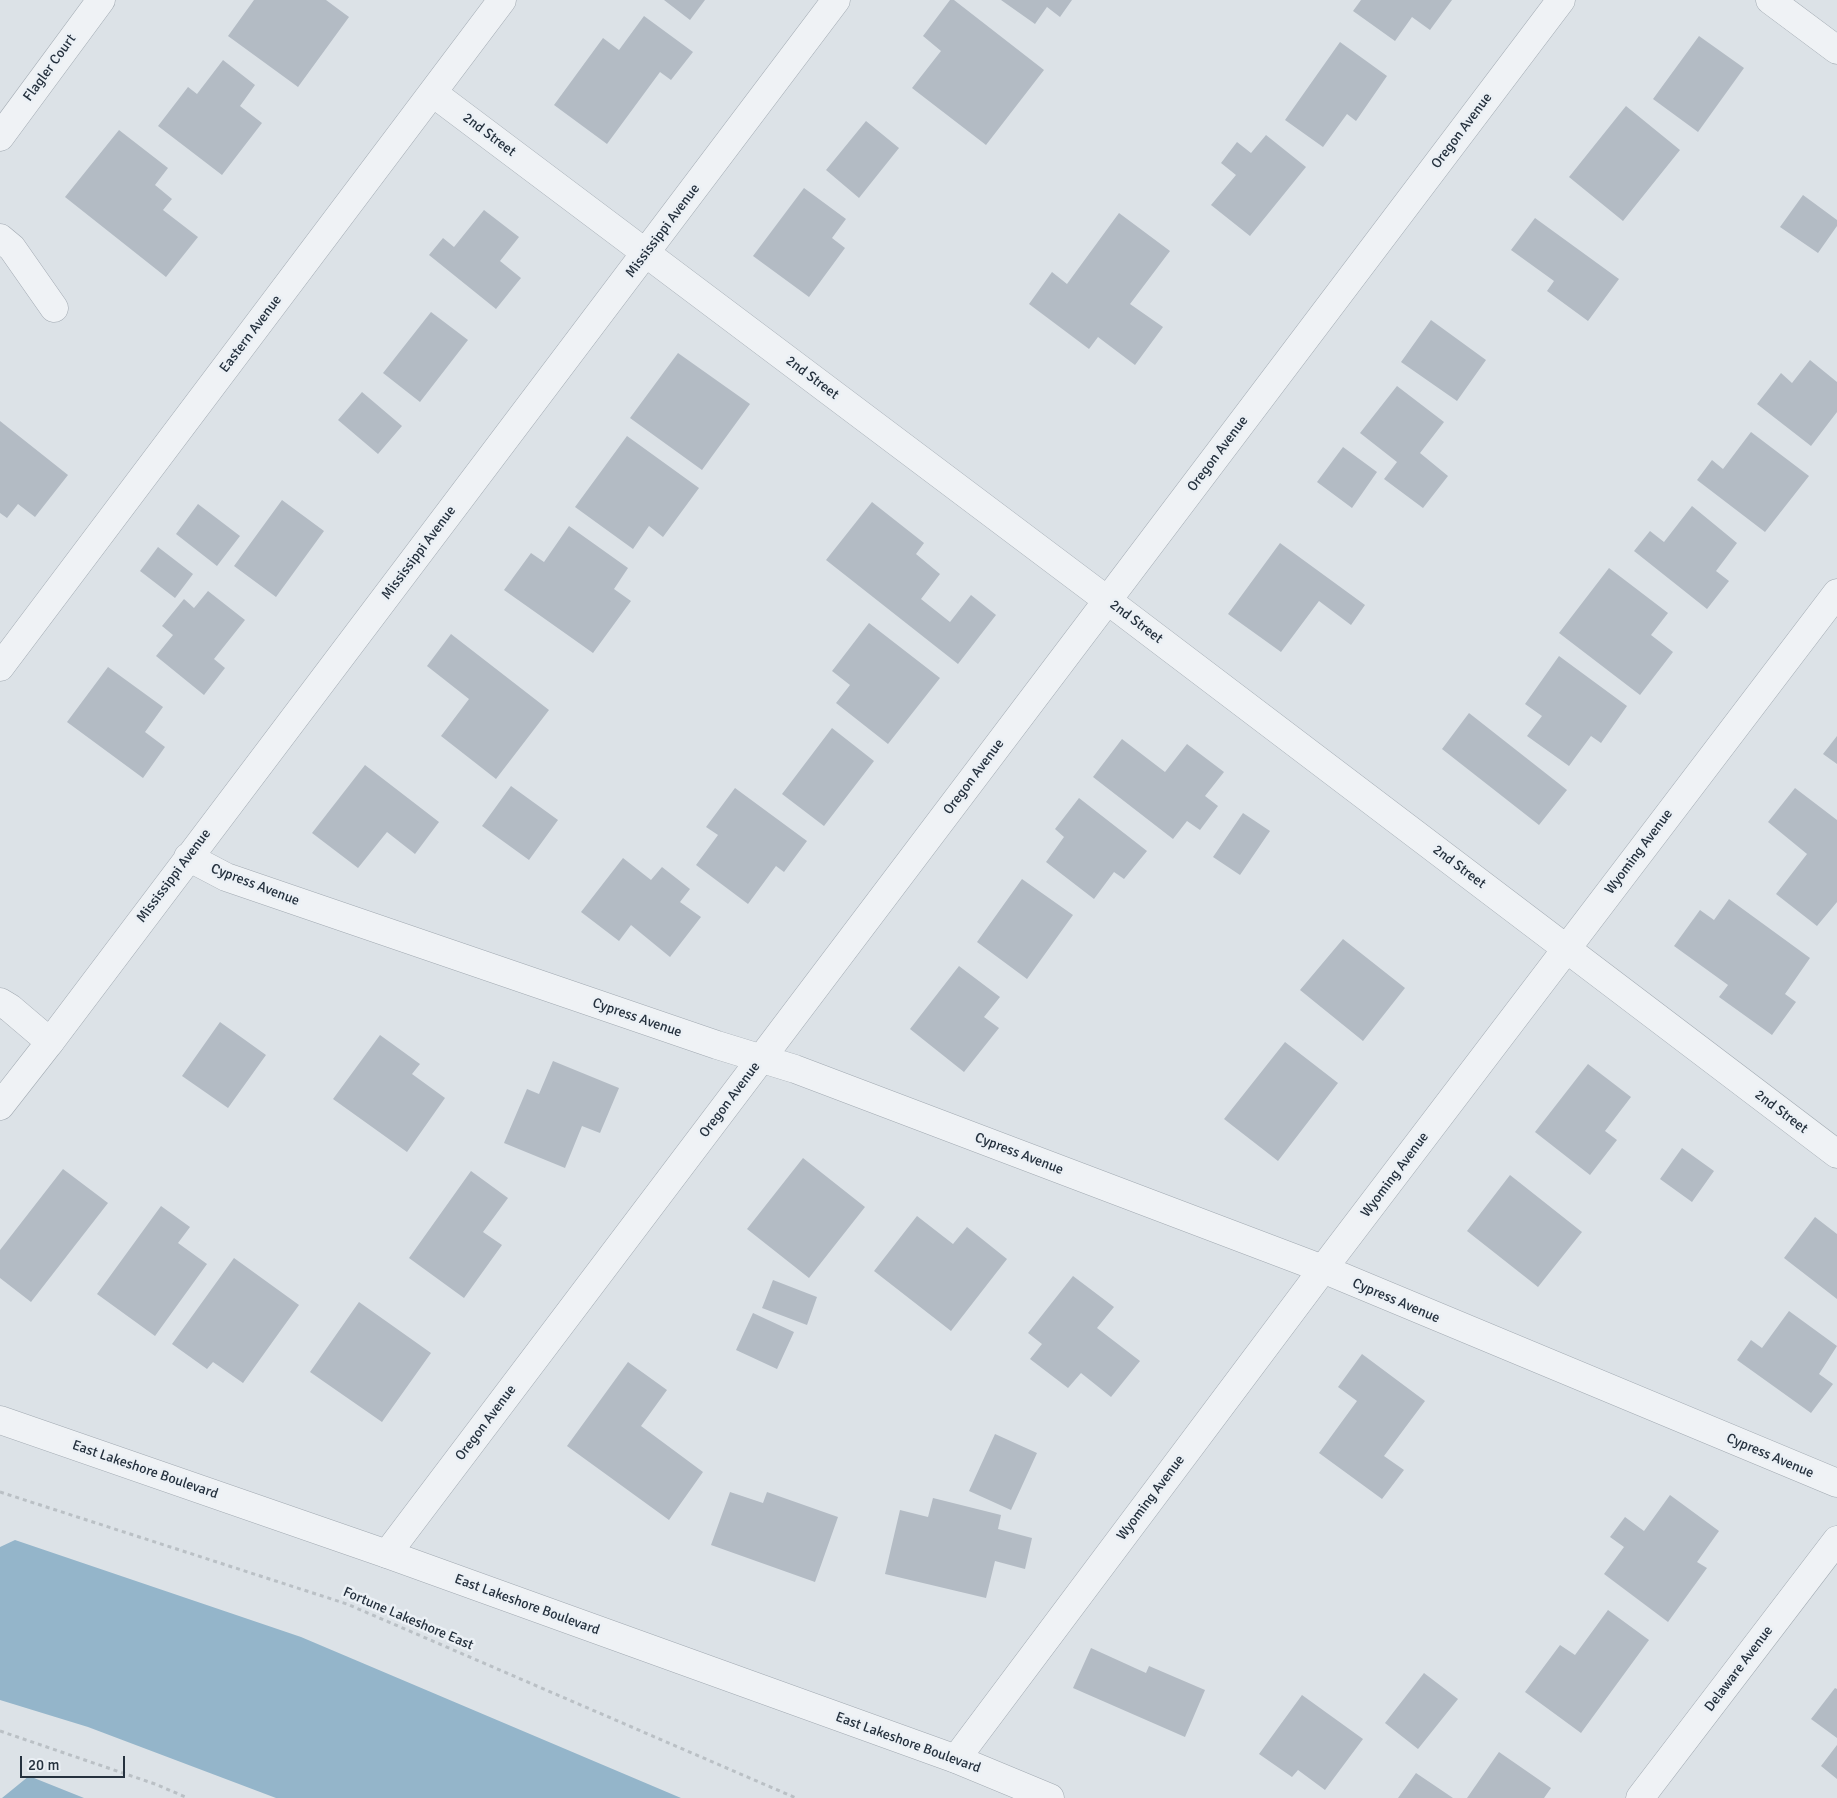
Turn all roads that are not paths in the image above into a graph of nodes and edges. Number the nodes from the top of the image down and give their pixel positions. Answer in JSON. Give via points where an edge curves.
{"nodes":[{"id":1,"x":101,"y":0,"type":"edge"},
{"id":2,"x":502,"y":0,"type":"edge"},
{"id":3,"x":836,"y":0,"type":"edge"},
{"id":4,"x":1561,"y":0,"type":"edge"},
{"id":5,"x":1770,"y":0,"type":"edge"},
{"id":6,"x":1837,"y":50,"type":"edge"},
{"id":7,"x":433,"y":93,"type":"junction"},
{"id":8,"x":0,"y":137,"type":"edge"},
{"id":9,"x":0,"y":238,"type":"edge"},
{"id":10,"x":646,"y":253,"type":"junction"},
{"id":11,"x":54,"y":308,"type":"dead end"},
{"id":12,"x":1837,"y":593,"type":"edge"},
{"id":13,"x":1107,"y":600,"type":"junction"},
{"id":14,"x":0,"y":667,"type":"edge"},
{"id":15,"x":188,"y":857,"type":"junction"},
{"id":16,"x":1566,"y":948,"type":"junction"},
{"id":17,"x":0,"y":1002,"type":"edge"},
{"id":18,"x":50,"y":1042,"type":"junction"},
{"id":19,"x":761,"y":1059,"type":"junction"},
{"id":20,"x":0,"y":1106,"type":"edge"},
{"id":21,"x":1837,"y":1154,"type":"edge"},
{"id":22,"x":1323,"y":1269,"type":"junction"},
{"id":23,"x":0,"y":1420,"type":"edge"},
{"id":24,"x":1837,"y":1483,"type":"edge"},
{"id":25,"x":1837,"y":1540,"type":"edge"},
{"id":26,"x":387,"y":1554,"type":"junction"},
{"id":27,"x":956,"y":1759,"type":"junction"},
{"id":28,"x":1050,"y":1798,"type":"edge"},
{"id":29,"x":1640,"y":1798,"type":"edge"}],
"edges":[{"from":1,"to":8,"type":"street","name":"Flagler Court"},
{"from":2,"to":7,"type":"street","name":"Eastern Avenue"},
{"from":3,"to":10,"type":"street","name":"Mississippi Avenue"},
{"from":4,"to":13,"type":"street","name":"Oregon Avenue"},
{"from":5,"to":6,"type":"street"},
{"from":7,"to":10,"type":"street","name":"2nd Street"},
{"from":7,"to":14,"type":"street","name":"Eastern Avenue"},
{"from":9,"to":11,"type":"street","via":[[12,248]]},
{"from":10,"to":13,"type":"street","name":"2nd Street"},
{"from":10,"to":15,"type":"street","name":"Mississippi Avenue"},
{"from":12,"to":16,"type":"street","name":"Wyoming Avenue"},
{"from":13,"to":16,"type":"street","name":"2nd Street"},
{"from":13,"to":19,"type":"street","name":"Oregon Avenue"},
{"from":15,"to":18,"type":"street","name":"Mississippi Avenue"},
{"from":15,"to":19,"type":"street","name":"Cypress Avenue","via":[[226,877]]},
{"from":16,"to":21,"type":"street","name":"2nd Street"},
{"from":16,"to":22,"type":"street","name":"Wyoming Avenue"},
{"from":17,"to":18,"type":"street"},
{"from":18,"to":20,"type":"street","name":"Mississippi Avenue"},
{"from":19,"to":22,"type":"street","name":"Cypress Avenue","via":[[795,1069]]},
{"from":19,"to":26,"type":"street","name":"Oregon Avenue"},
{"from":22,"to":24,"type":"street","name":"Cypress Avenue"},
{"from":22,"to":27,"type":"street","name":"Wyoming Avenue"},
{"from":23,"to":26,"type":"street","name":"East Lakeshore Boulevard"},
{"from":25,"to":29,"type":"street","name":"Delaware Avenue"},
{"from":26,"to":27,"type":"street","name":"East Lakeshore Boulevard"},
{"from":27,"to":28,"type":"street","name":"East Lakeshore Boulevard"}]}
